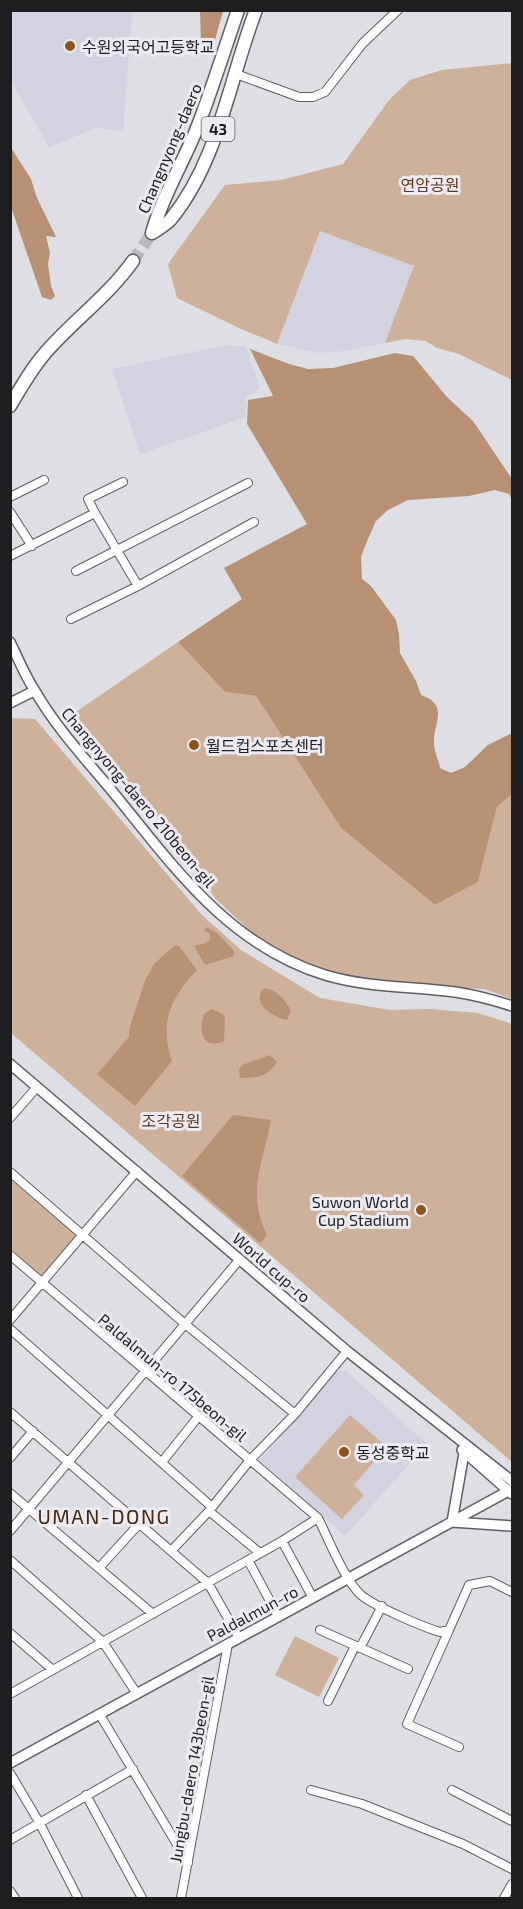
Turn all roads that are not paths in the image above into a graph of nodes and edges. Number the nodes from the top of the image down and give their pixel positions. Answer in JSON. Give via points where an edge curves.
{"nodes":[{"id":1,"x":238,"y":10,"type":"edge"},
{"id":2,"x":256,"y":10,"type":"edge"},
{"id":3,"x":398,"y":10,"type":"edge"},
{"id":4,"x":236,"y":74,"type":"junction"},
{"id":5,"x":133,"y":261,"type":"tunnel mouth"},
{"id":6,"x":10,"y":406,"type":"edge"},
{"id":7,"x":44,"y":480,"type":"dead end"},
{"id":8,"x":123,"y":482,"type":"dead end"},
{"id":9,"x":248,"y":483,"type":"dead end"},
{"id":10,"x":10,"y":497,"type":"edge"},
{"id":11,"x":10,"y":512,"type":"edge"},
{"id":12,"x":95,"y":513,"type":"junction"},
{"id":13,"x":254,"y":522,"type":"dead end"},
{"id":14,"x":32,"y":546,"type":"junction"},
{"id":15,"x":118,"y":551,"type":"junction"},
{"id":16,"x":10,"y":556,"type":"edge"},
{"id":17,"x":76,"y":571,"type":"dead end"},
{"id":18,"x":138,"y":586,"type":"junction"},
{"id":19,"x":71,"y":619,"type":"dead end"},
{"id":20,"x":10,"y":642,"type":"edge"},
{"id":21,"x":34,"y":691,"type":"junction"},
{"id":22,"x":10,"y":703,"type":"edge"},
{"id":23,"x":513,"y":1006,"type":"edge"},
{"id":24,"x":10,"y":1064,"type":"edge"},
{"id":25,"x":38,"y":1087,"type":"junction"},
{"id":26,"x":10,"y":1118,"type":"edge"},
{"id":27,"x":137,"y":1171,"type":"junction"},
{"id":28,"x":10,"y":1172,"type":"edge"},
{"id":29,"x":82,"y":1235,"type":"junction"},
{"id":30,"x":10,"y":1256,"type":"edge"},
{"id":31,"x":240,"y":1259,"type":"junction"},
{"id":32,"x":42,"y":1282,"type":"junction"},
{"id":33,"x":10,"y":1320,"type":"edge"},
{"id":34,"x":186,"y":1324,"type":"junction"},
{"id":35,"x":10,"y":1329,"type":"edge"},
{"id":36,"x":347,"y":1352,"type":"junction"},
{"id":37,"x":145,"y":1372,"type":"junction"},
{"id":38,"x":10,"y":1412,"type":"edge"},
{"id":39,"x":295,"y":1414,"type":"junction"},
{"id":40,"x":109,"y":1415,"type":"junction"},
{"id":41,"x":198,"y":1417,"type":"junction"},
{"id":42,"x":443,"y":1428,"type":"junction"},
{"id":43,"x":33,"y":1431,"type":"junction"},
{"id":44,"x":464,"y":1453,"type":"junction"},
{"id":45,"x":10,"y":1458,"type":"edge"},
{"id":46,"x":250,"y":1460,"type":"junction"},
{"id":47,"x":69,"y":1462,"type":"junction"},
{"id":48,"x":162,"y":1462,"type":"junction"},
{"id":49,"x":513,"y":1481,"type":"edge"},
{"id":50,"x":512,"y":1492,"type":"edge"},
{"id":51,"x":10,"y":1493,"type":"edge"},
{"id":52,"x":29,"y":1509,"type":"junction"},
{"id":53,"x":210,"y":1509,"type":"junction"},
{"id":54,"x":318,"y":1518,"type":"junction"},
{"id":55,"x":452,"y":1522,"type":"junction"},
{"id":56,"x":139,"y":1524,"type":"junction"},
{"id":57,"x":513,"y":1526,"type":"edge"},
{"id":58,"x":10,"y":1531,"type":"edge"},
{"id":59,"x":282,"y":1541,"type":"junction"},
{"id":60,"x":171,"y":1551,"type":"junction"},
{"id":61,"x":260,"y":1553,"type":"junction"},
{"id":62,"x":10,"y":1560,"type":"edge"},
{"id":63,"x":248,"y":1560,"type":"junction"},
{"id":64,"x":99,"y":1568,"type":"junction"},
{"id":65,"x":349,"y":1578,"type":"junction"},
{"id":66,"x":208,"y":1583,"type":"junction"},
{"id":67,"x":513,"y":1592,"type":"edge"},
{"id":68,"x":313,"y":1598,"type":"junction"},
{"id":69,"x":382,"y":1606,"type":"junction"},
{"id":70,"x":153,"y":1614,"type":"junction"},
{"id":71,"x":278,"y":1616,"type":"junction"},
{"id":72,"x":320,"y":1630,"type":"dead end"},
{"id":73,"x":449,"y":1630,"type":"junction"},
{"id":74,"x":10,"y":1634,"type":"edge"},
{"id":75,"x":239,"y":1638,"type":"junction"},
{"id":76,"x":103,"y":1642,"type":"junction"},
{"id":77,"x":228,"y":1644,"type":"junction"},
{"id":78,"x":357,"y":1647,"type":"junction"},
{"id":79,"x":408,"y":1669,"type":"dead end"},
{"id":80,"x":53,"y":1670,"type":"junction"},
{"id":81,"x":10,"y":1694,"type":"edge"},
{"id":82,"x":137,"y":1694,"type":"junction"},
{"id":83,"x":328,"y":1701,"type":"dead end"},
{"id":84,"x":100,"y":1715,"type":"junction"},
{"id":85,"x":459,"y":1747,"type":"dead end"},
{"id":86,"x":10,"y":1763,"type":"edge"},
{"id":87,"x":133,"y":1768,"type":"junction"},
{"id":88,"x":10,"y":1773,"type":"edge"},
{"id":89,"x":311,"y":1790,"type":"dead end"},
{"id":90,"x":452,"y":1790,"type":"dead end"},
{"id":91,"x":86,"y":1795,"type":"junction"},
{"id":92,"x":513,"y":1821,"type":"edge"},
{"id":93,"x":39,"y":1822,"type":"junction"},
{"id":94,"x":10,"y":1840,"type":"edge"},
{"id":95,"x":188,"y":1863,"type":"junction"},
{"id":96,"x":513,"y":1869,"type":"edge"},
{"id":97,"x":513,"y":1884,"type":"edge"},
{"id":98,"x":10,"y":1891,"type":"edge"},
{"id":99,"x":15,"y":1899,"type":"edge"},
{"id":100,"x":78,"y":1899,"type":"edge"},
{"id":101,"x":142,"y":1899,"type":"edge"},
{"id":102,"x":181,"y":1899,"type":"edge"},
{"id":103,"x":504,"y":1899,"type":"edge"}],
"edges":[{"from":1,"to":4,"type":"main road","name":"Changnyong-daero","number":"43","via":[[199,124],[159,209],[152,233],[170,221],[196,180]]},
{"from":2,"to":4,"type":"main road","name":"Changnyong-daero","number":"43"},
{"from":3,"to":4,"type":"street","via":[[363,43],[325,92],[313,97],[299,97]]},
{"from":5,"to":6,"type":"main road","via":[[108,292],[46,352]]},
{"from":7,"to":10,"type":"street"},
{"from":8,"to":12,"type":"street","via":[[88,499]]},
{"from":9,"to":15,"type":"street"},
{"from":11,"to":14,"type":"street"},
{"from":12,"to":14,"type":"street"},
{"from":12,"to":15,"type":"street"},
{"from":13,"to":18,"type":"street"},
{"from":14,"to":16,"type":"street"},
{"from":15,"to":17,"type":"street"},
{"from":15,"to":18,"type":"street"},
{"from":18,"to":19,"type":"street"},
{"from":20,"to":21,"type":"street","name":"Changnyong-daero 210beon-gil"},
{"from":21,"to":22,"type":"street"},
{"from":21,"to":23,"type":"street","name":"Changnyong-daero 210beon-gil","via":[[180,874],[228,922],[257,944],[303,967],[348,981],[454,992]]},
{"from":24,"to":25,"type":"street","name":"World cup-ro"},
{"from":25,"to":26,"type":"street"},
{"from":25,"to":27,"type":"street","name":"World cup-ro"},
{"from":27,"to":29,"type":"street"},
{"from":27,"to":31,"type":"street","name":"World cup-ro"},
{"from":28,"to":29,"type":"street"},
{"from":29,"to":32,"type":"street"},
{"from":29,"to":34,"type":"street"},
{"from":30,"to":32,"type":"street","name":"Paldalmun-ro 175beon-gil"},
{"from":31,"to":34,"type":"street"},
{"from":31,"to":36,"type":"street","name":"World cup-ro"},
{"from":32,"to":33,"type":"street"},
{"from":32,"to":37,"type":"street","name":"Paldalmun-ro 175beon-gil"},
{"from":34,"to":37,"type":"street"},
{"from":34,"to":39,"type":"street"},
{"from":35,"to":40,"type":"street"},
{"from":36,"to":39,"type":"street"},
{"from":36,"to":42,"type":"street","name":"World cup-ro"},
{"from":37,"to":40,"type":"street"},
{"from":37,"to":41,"type":"street","name":"Paldalmun-ro 175beon-gil"},
{"from":38,"to":43,"type":"street"},
{"from":39,"to":46,"type":"street"},
{"from":40,"to":47,"type":"street"},
{"from":40,"to":48,"type":"street"},
{"from":41,"to":46,"type":"street","name":"Paldalmun-ro 175beon-gil"},
{"from":41,"to":48,"type":"street"},
{"from":42,"to":44,"type":"street","name":"World cup-ro"},
{"from":42,"to":49,"type":"street"},
{"from":43,"to":45,"type":"street"},
{"from":43,"to":47,"type":"street"},
{"from":44,"to":50,"type":"street","name":"World cup-ro"},
{"from":44,"to":55,"type":"street"},
{"from":46,"to":53,"type":"street"},
{"from":46,"to":54,"type":"street","name":"Paldalmun-ro 175beon-gil"},
{"from":47,"to":52,"type":"street"},
{"from":47,"to":56,"type":"street"},
{"from":48,"to":53,"type":"street"},
{"from":50,"to":55,"type":"street","name":"Paldalmun-ro"},
{"from":51,"to":52,"type":"street"},
{"from":52,"to":58,"type":"street"},
{"from":52,"to":64,"type":"street"},
{"from":53,"to":60,"type":"street"},
{"from":53,"to":61,"type":"street"},
{"from":54,"to":59,"type":"street"},
{"from":54,"to":65,"type":"street","name":"Paldalmun-ro 175beon-gil"},
{"from":55,"to":57,"type":"street"},
{"from":55,"to":65,"type":"street","name":"Paldalmun-ro"},
{"from":56,"to":60,"type":"street"},
{"from":56,"to":64,"type":"street"},
{"from":59,"to":61,"type":"street"},
{"from":59,"to":68,"type":"street"},
{"from":60,"to":66,"type":"street"},
{"from":61,"to":63,"type":"street"},
{"from":62,"to":76,"type":"street"},
{"from":63,"to":66,"type":"street"},
{"from":63,"to":71,"type":"street"},
{"from":64,"to":70,"type":"street"},
{"from":65,"to":68,"type":"street","name":"Paldalmun-ro"},
{"from":65,"to":69,"type":"street","name":"Paldalmun-ro 175beon-gil","via":[[361,1594]]},
{"from":66,"to":70,"type":"street"},
{"from":66,"to":75,"type":"street"},
{"from":67,"to":73,"type":"street","via":[[490,1581],[469,1585]]},
{"from":68,"to":71,"type":"street","name":"Paldalmun-ro"},
{"from":69,"to":73,"type":"street","name":"Paldalmun-ro 175beon-gil","via":[[431,1629]]},
{"from":69,"to":78,"type":"street"},
{"from":70,"to":76,"type":"street"},
{"from":71,"to":75,"type":"street","name":"Paldalmun-ro"},
{"from":72,"to":78,"type":"street"},
{"from":73,"to":85,"type":"street","via":[[407,1725]]},
{"from":74,"to":80,"type":"street"},
{"from":75,"to":77,"type":"street","name":"Paldalmun-ro"},
{"from":76,"to":80,"type":"street"},
{"from":76,"to":82,"type":"street"},
{"from":77,"to":82,"type":"street","name":"Paldalmun-ro"},
{"from":77,"to":95,"type":"street","name":"Jungbu-daero 143beon-gil"},
{"from":78,"to":79,"type":"street"},
{"from":78,"to":83,"type":"street"},
{"from":80,"to":81,"type":"street"},
{"from":82,"to":84,"type":"street","name":"Paldalmun-ro"},
{"from":84,"to":86,"type":"street","name":"Paldalmun-ro"},
{"from":84,"to":87,"type":"street"},
{"from":87,"to":91,"type":"street"},
{"from":87,"to":95,"type":"street"},
{"from":88,"to":93,"type":"street"},
{"from":89,"to":96,"type":"street","via":[[362,1804]]},
{"from":90,"to":92,"type":"street"},
{"from":91,"to":93,"type":"street"},
{"from":91,"to":101,"type":"street"},
{"from":93,"to":94,"type":"street"},
{"from":93,"to":100,"type":"street"},
{"from":95,"to":102,"type":"street","name":"Jungbu-daero 143beon-gil"},
{"from":97,"to":103,"type":"street"},
{"from":98,"to":99,"type":"street"}]}
